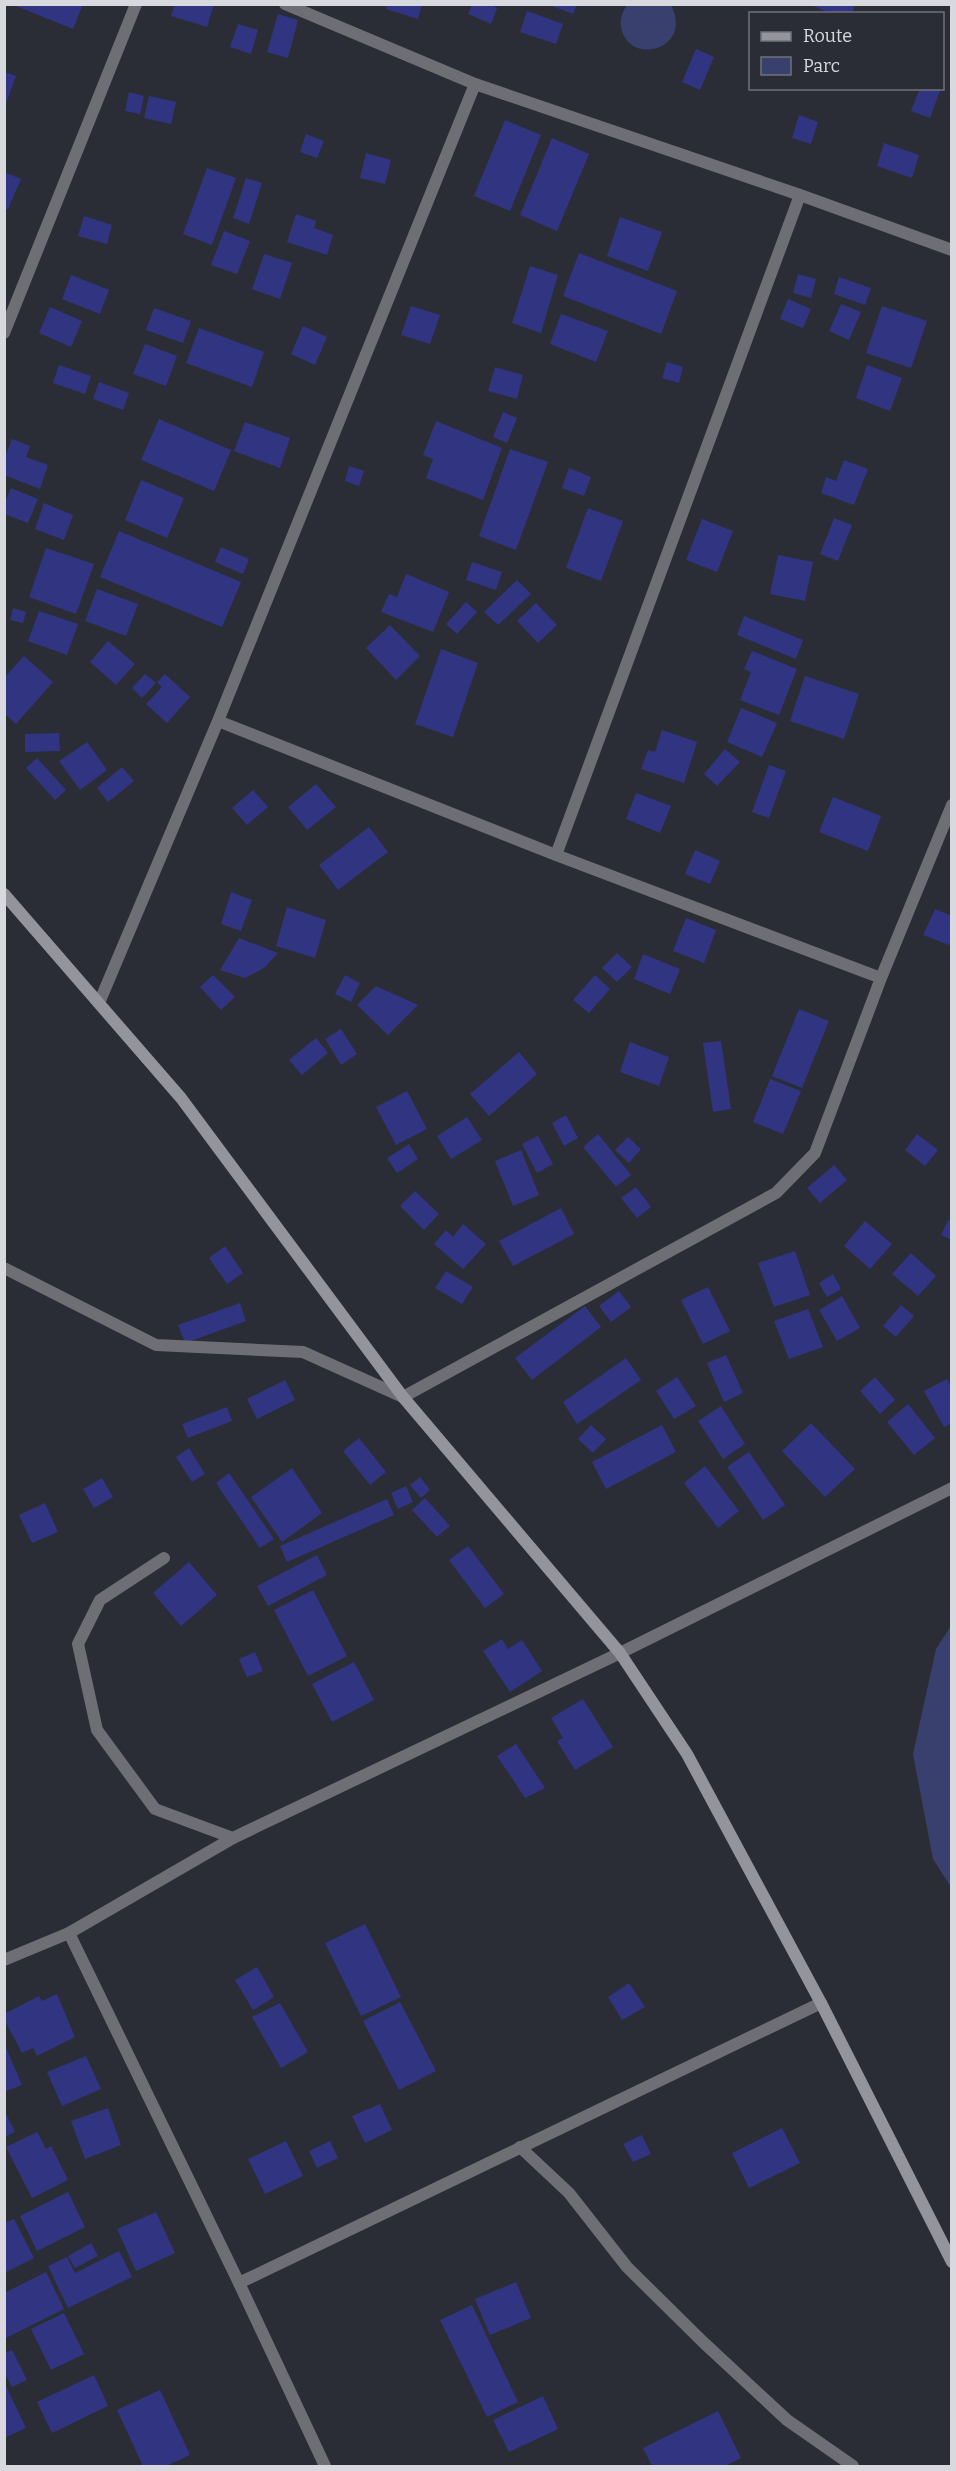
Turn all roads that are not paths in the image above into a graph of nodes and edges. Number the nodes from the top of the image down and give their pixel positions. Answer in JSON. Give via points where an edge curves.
{"nodes":[{"id":1,"x":136,"y":4,"type":"edge"},
{"id":2,"x":285,"y":4,"type":"edge"},
{"id":3,"x":475,"y":84,"type":"junction"},
{"id":4,"x":800,"y":195,"type":"junction"},
{"id":5,"x":951,"y":250,"type":"edge"},
{"id":6,"x":4,"y":333,"type":"edge"},
{"id":7,"x":218,"y":721,"type":"junction"},
{"id":8,"x":951,"y":805,"type":"edge"},
{"id":9,"x":556,"y":855,"type":"junction"},
{"id":10,"x":4,"y":894,"type":"edge"},
{"id":11,"x":881,"y":978,"type":"junction"},
{"id":12,"x":99,"y":1003,"type":"junction"},
{"id":13,"x":4,"y":1268,"type":"edge"},
{"id":14,"x":403,"y":1397,"type":"junction"},
{"id":15,"x":951,"y":1488,"type":"edge"},
{"id":16,"x":164,"y":1558,"type":"dead end"},
{"id":17,"x":620,"y":1653,"type":"junction"},
{"id":18,"x":233,"y":1838,"type":"junction"},
{"id":19,"x":69,"y":1933,"type":"junction"},
{"id":20,"x":4,"y":1960,"type":"edge"},
{"id":21,"x":820,"y":2003,"type":"junction"},
{"id":22,"x":520,"y":2147,"type":"junction"},
{"id":23,"x":951,"y":2262,"type":"edge"},
{"id":24,"x":239,"y":2283,"type":"junction"},
{"id":25,"x":325,"y":2466,"type":"edge"},
{"id":26,"x":853,"y":2466,"type":"edge"}],
"edges":[{"from":1,"to":6,"type":"street"},
{"from":2,"to":3,"type":"street"},
{"from":3,"to":4,"type":"street"},
{"from":3,"to":7,"type":"street"},
{"from":4,"to":5,"type":"street"},
{"from":4,"to":9,"type":"street"},
{"from":7,"to":9,"type":"street"},
{"from":7,"to":12,"type":"street"},
{"from":8,"to":11,"type":"street"},
{"from":9,"to":11,"type":"street"},
{"from":10,"to":12,"type":"main road"},
{"from":11,"to":14,"type":"street","via":[[815,1153],[776,1193]]},
{"from":12,"to":14,"type":"main road","via":[[182,1098]]},
{"from":13,"to":14,"type":"street","via":[[156,1345],[303,1352]]},
{"from":14,"to":17,"type":"main road"},
{"from":15,"to":17,"type":"street"},
{"from":16,"to":18,"type":"street","via":[[100,1600],[78,1644],[97,1730],[155,1809]]},
{"from":17,"to":18,"type":"street"},
{"from":17,"to":21,"type":"main road","via":[[687,1754]]},
{"from":18,"to":19,"type":"street"},
{"from":19,"to":20,"type":"street"},
{"from":19,"to":24,"type":"street"},
{"from":21,"to":22,"type":"street"},
{"from":21,"to":23,"type":"main road"},
{"from":22,"to":24,"type":"street"},
{"from":22,"to":26,"type":"street","via":[[569,2193],[627,2267],[703,2342],[787,2420]]},
{"from":24,"to":25,"type":"street"}]}
